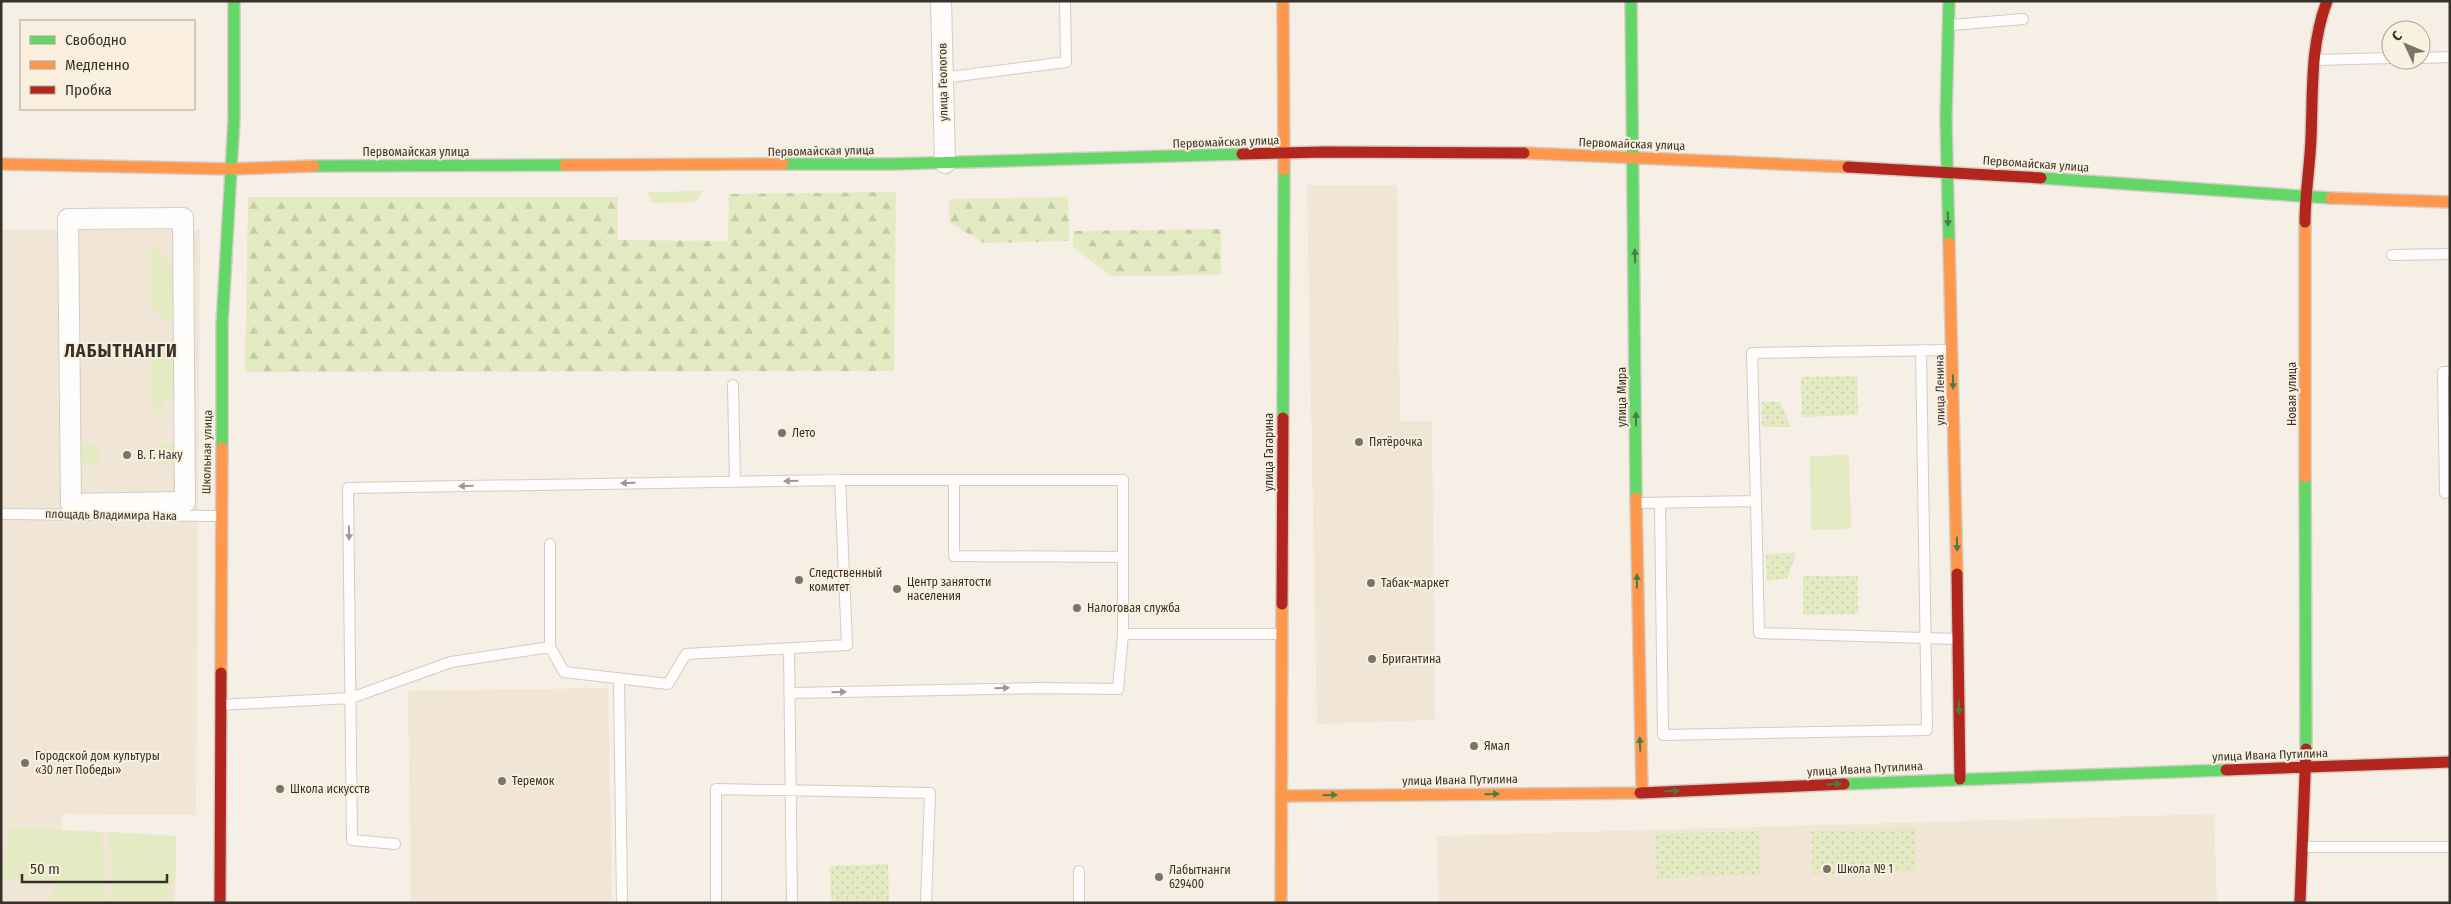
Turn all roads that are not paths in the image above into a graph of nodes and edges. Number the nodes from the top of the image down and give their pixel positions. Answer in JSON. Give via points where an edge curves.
{"nodes":[{"id":1,"x":234,"y":1,"type":"edge"},
{"id":2,"x":941,"y":1,"type":"edge"},
{"id":3,"x":1065,"y":1,"type":"edge"},
{"id":4,"x":1283,"y":1,"type":"edge"},
{"id":5,"x":1631,"y":1,"type":"edge"},
{"id":6,"x":1949,"y":1,"type":"edge"},
{"id":7,"x":2326,"y":1,"type":"edge"},
{"id":8,"x":2023,"y":19,"type":"dead end"},
{"id":9,"x":1950,"y":25,"type":"junction"},
{"id":10,"x":2450,"y":57,"type":"edge"},
{"id":11,"x":2381,"y":58,"type":"edge"},
{"id":12,"x":2431,"y":58,"type":"edge"},
{"id":13,"x":2313,"y":60,"type":"junction"},
{"id":14,"x":942,"y":78,"type":"junction"},
{"id":15,"x":1284,"y":154,"type":"junction"},
{"id":16,"x":1634,"y":158,"type":"junction"},
{"id":17,"x":944,"y":163,"type":"junction"},
{"id":18,"x":1,"y":164,"type":"edge"},
{"id":19,"x":231,"y":169,"type":"junction"},
{"id":20,"x":1946,"y":171,"type":"junction"},
{"id":21,"x":2305,"y":197,"type":"junction"},
{"id":22,"x":2450,"y":202,"type":"edge"},
{"id":23,"x":2450,"y":254,"type":"edge"},
{"id":24,"x":2392,"y":255,"type":"dead end"},
{"id":25,"x":1921,"y":350,"type":"junction"},
{"id":26,"x":1952,"y":350,"type":"junction"},
{"id":27,"x":2450,"y":372,"type":"edge"},
{"id":28,"x":733,"y":385,"type":"dead end"},
{"id":29,"x":840,"y":480,"type":"junction"},
{"id":30,"x":954,"y":480,"type":"junction"},
{"id":31,"x":735,"y":481,"type":"junction"},
{"id":32,"x":2445,"y":493,"type":"dead end"},
{"id":33,"x":1756,"y":501,"type":"junction"},
{"id":34,"x":185,"y":502,"type":"joint"},
{"id":35,"x":1660,"y":503,"type":"junction"},
{"id":36,"x":1637,"y":504,"type":"junction"},
{"id":37,"x":1,"y":514,"type":"edge"},
{"id":38,"x":220,"y":516,"type":"junction"},
{"id":39,"x":550,"y":544,"type":"dead end"},
{"id":40,"x":1123,"y":557,"type":"junction"},
{"id":41,"x":1123,"y":634,"type":"junction"},
{"id":42,"x":1281,"y":634,"type":"junction"},
{"id":43,"x":1926,"y":638,"type":"junction"},
{"id":44,"x":1958,"y":639,"type":"junction"},
{"id":45,"x":550,"y":647,"type":"junction"},
{"id":46,"x":789,"y":649,"type":"junction"},
{"id":47,"x":620,"y":678,"type":"junction"},
{"id":48,"x":791,"y":693,"type":"junction"},
{"id":49,"x":351,"y":698,"type":"junction"},
{"id":50,"x":220,"y":705,"type":"junction"},
{"id":51,"x":2450,"y":762,"type":"edge"},
{"id":52,"x":2306,"y":768,"type":"junction"},
{"id":53,"x":1960,"y":778,"type":"junction"},
{"id":54,"x":791,"y":791,"type":"junction"},
{"id":55,"x":1642,"y":792,"type":"junction"},
{"id":56,"x":1281,"y":796,"type":"junction"},
{"id":57,"x":395,"y":844,"type":"dead end"},
{"id":58,"x":2302,"y":847,"type":"junction"},
{"id":59,"x":2450,"y":847,"type":"edge"},
{"id":60,"x":1079,"y":871,"type":"dead end"},
{"id":61,"x":220,"y":903,"type":"edge"},
{"id":62,"x":622,"y":903,"type":"edge"},
{"id":63,"x":716,"y":903,"type":"edge"},
{"id":64,"x":792,"y":903,"type":"edge"},
{"id":65,"x":926,"y":903,"type":"edge"},
{"id":66,"x":1079,"y":903,"type":"edge"},
{"id":67,"x":1281,"y":903,"type":"edge"},
{"id":68,"x":2300,"y":903,"type":"edge"}],
"edges":[{"from":1,"to":19,"type":"street","name":"Школьная улица"},
{"from":2,"to":14,"type":"street","name":"улица Геологов"},
{"from":3,"to":14,"type":"lane","via":[[1066,62]]},
{"from":4,"to":15,"type":"street","name":"улица Гагарина"},
{"from":5,"to":16,"type":"street","name":"улица Мира"},
{"from":6,"to":9,"type":"street","name":"улица Ленина"},
{"from":7,"to":13,"type":"street","name":"Новая улица","via":[[2318,21]]},
{"from":8,"to":9,"type":"lane"},
{"from":9,"to":20,"type":"street","name":"улица Ленина"},
{"from":10,"to":12,"type":"lane"},
{"from":11,"to":13,"type":"lane"},
{"from":13,"to":21,"type":"street","name":"Новая улица","via":[[2311,141]]},
{"from":14,"to":17,"type":"street","name":"улица Геологов"},
{"from":15,"to":16,"type":"street","name":"Первомайская улица","via":[[1498,152]]},
{"from":15,"to":17,"type":"street","name":"Первомайская улица"},
{"from":15,"to":42,"type":"street","name":"улица Гагарина"},
{"from":16,"to":20,"type":"street","name":"Первомайская улица"},
{"from":36,"to":16,"type":"street","name":"улица Мира","one_way":true},
{"from":17,"to":19,"type":"street","name":"Первомайская улица","via":[[279,166]]},
{"from":18,"to":19,"type":"street","name":"Первомайская улица"},
{"from":19,"to":38,"type":"street","name":"Школьная улица","via":[[222,325]]},
{"from":20,"to":21,"type":"street","name":"Первомайская улица"},
{"from":20,"to":26,"type":"street","name":"улица Ленина","one_way":true},
{"from":21,"to":22,"type":"street","name":"Первомайская улица"},
{"from":21,"to":52,"type":"street","name":"Новая улица"},
{"from":23,"to":24,"type":"lane"},
{"from":25,"to":26,"type":"lane"},
{"from":25,"to":33,"type":"lane","via":[[1752,353]]},
{"from":25,"to":43,"type":"lane"},
{"from":26,"to":44,"type":"street","name":"улица Ленина","one_way":true},
{"from":27,"to":32,"type":"lane","via":[[2443,372]]},
{"from":28,"to":31,"type":"lane"},
{"from":29,"to":30,"type":"lane"},
{"from":29,"to":31,"type":"lane","one_way":true},
{"from":29,"to":46,"type":"lane","via":[[847,646]]},
{"from":30,"to":40,"type":"lane","via":[[954,556]]},
{"from":30,"to":40,"type":"lane","via":[[1124,480]]},
{"from":31,"to":49,"type":"lane","one_way":true,"via":[[348,488]]},
{"from":33,"to":35,"type":"lane"},
{"from":33,"to":43,"type":"lane","via":[[1758,633]]},
{"from":34,"to":34,"type":"street","name":"площадь Владимира Нака","via":[[182,218],[68,219],[71,504]]},
{"from":35,"to":36,"type":"lane"},
{"from":35,"to":43,"type":"lane","via":[[1663,735],[1927,730]]},
{"from":55,"to":36,"type":"street","name":"улица Мира","one_way":true},
{"from":37,"to":38,"type":"lane","name":"площадь Владимира Нака"},
{"from":38,"to":50,"type":"street","name":"Школьная улица"},
{"from":39,"to":45,"type":"lane"},
{"from":40,"to":41,"type":"lane"},
{"from":41,"to":42,"type":"lane"},
{"from":48,"to":41,"type":"lane","one_way":true,"via":[[1118,689]]},
{"from":42,"to":56,"type":"street","name":"улица Гагарина"},
{"from":43,"to":44,"type":"lane"},
{"from":44,"to":53,"type":"street","name":"улица Ленина","one_way":true},
{"from":45,"to":47,"type":"lane","via":[[564,672]]},
{"from":45,"to":49,"type":"lane","via":[[451,662]]},
{"from":46,"to":47,"type":"lane","via":[[686,654],[668,684]]},
{"from":46,"to":48,"type":"lane"},
{"from":47,"to":62,"type":"lane"},
{"from":48,"to":54,"type":"lane"},
{"from":49,"to":50,"type":"lane"},
{"from":49,"to":57,"type":"lane","via":[[352,840]]},
{"from":50,"to":61,"type":"street","name":"Школьная улица"},
{"from":51,"to":52,"type":"street","name":"улица Ивана Путилина"},
{"from":52,"to":53,"type":"street","name":"улица Ивана Путилина"},
{"from":52,"to":58,"type":"street","name":"Новая улица"},
{"from":55,"to":53,"type":"street","name":"улица Ивана Путилина","one_way":true},
{"from":54,"to":63,"type":"lane","via":[[716,789]]},
{"from":54,"to":64,"type":"lane"},
{"from":54,"to":65,"type":"lane","via":[[930,792]]},
{"from":56,"to":55,"type":"street","name":"улица Ивана Путилина","one_way":true},
{"from":56,"to":67,"type":"street","name":"улица Гагарина"},
{"from":58,"to":59,"type":"lane"},
{"from":58,"to":68,"type":"street","name":"Новая улица"},
{"from":60,"to":66,"type":"lane"}]}
